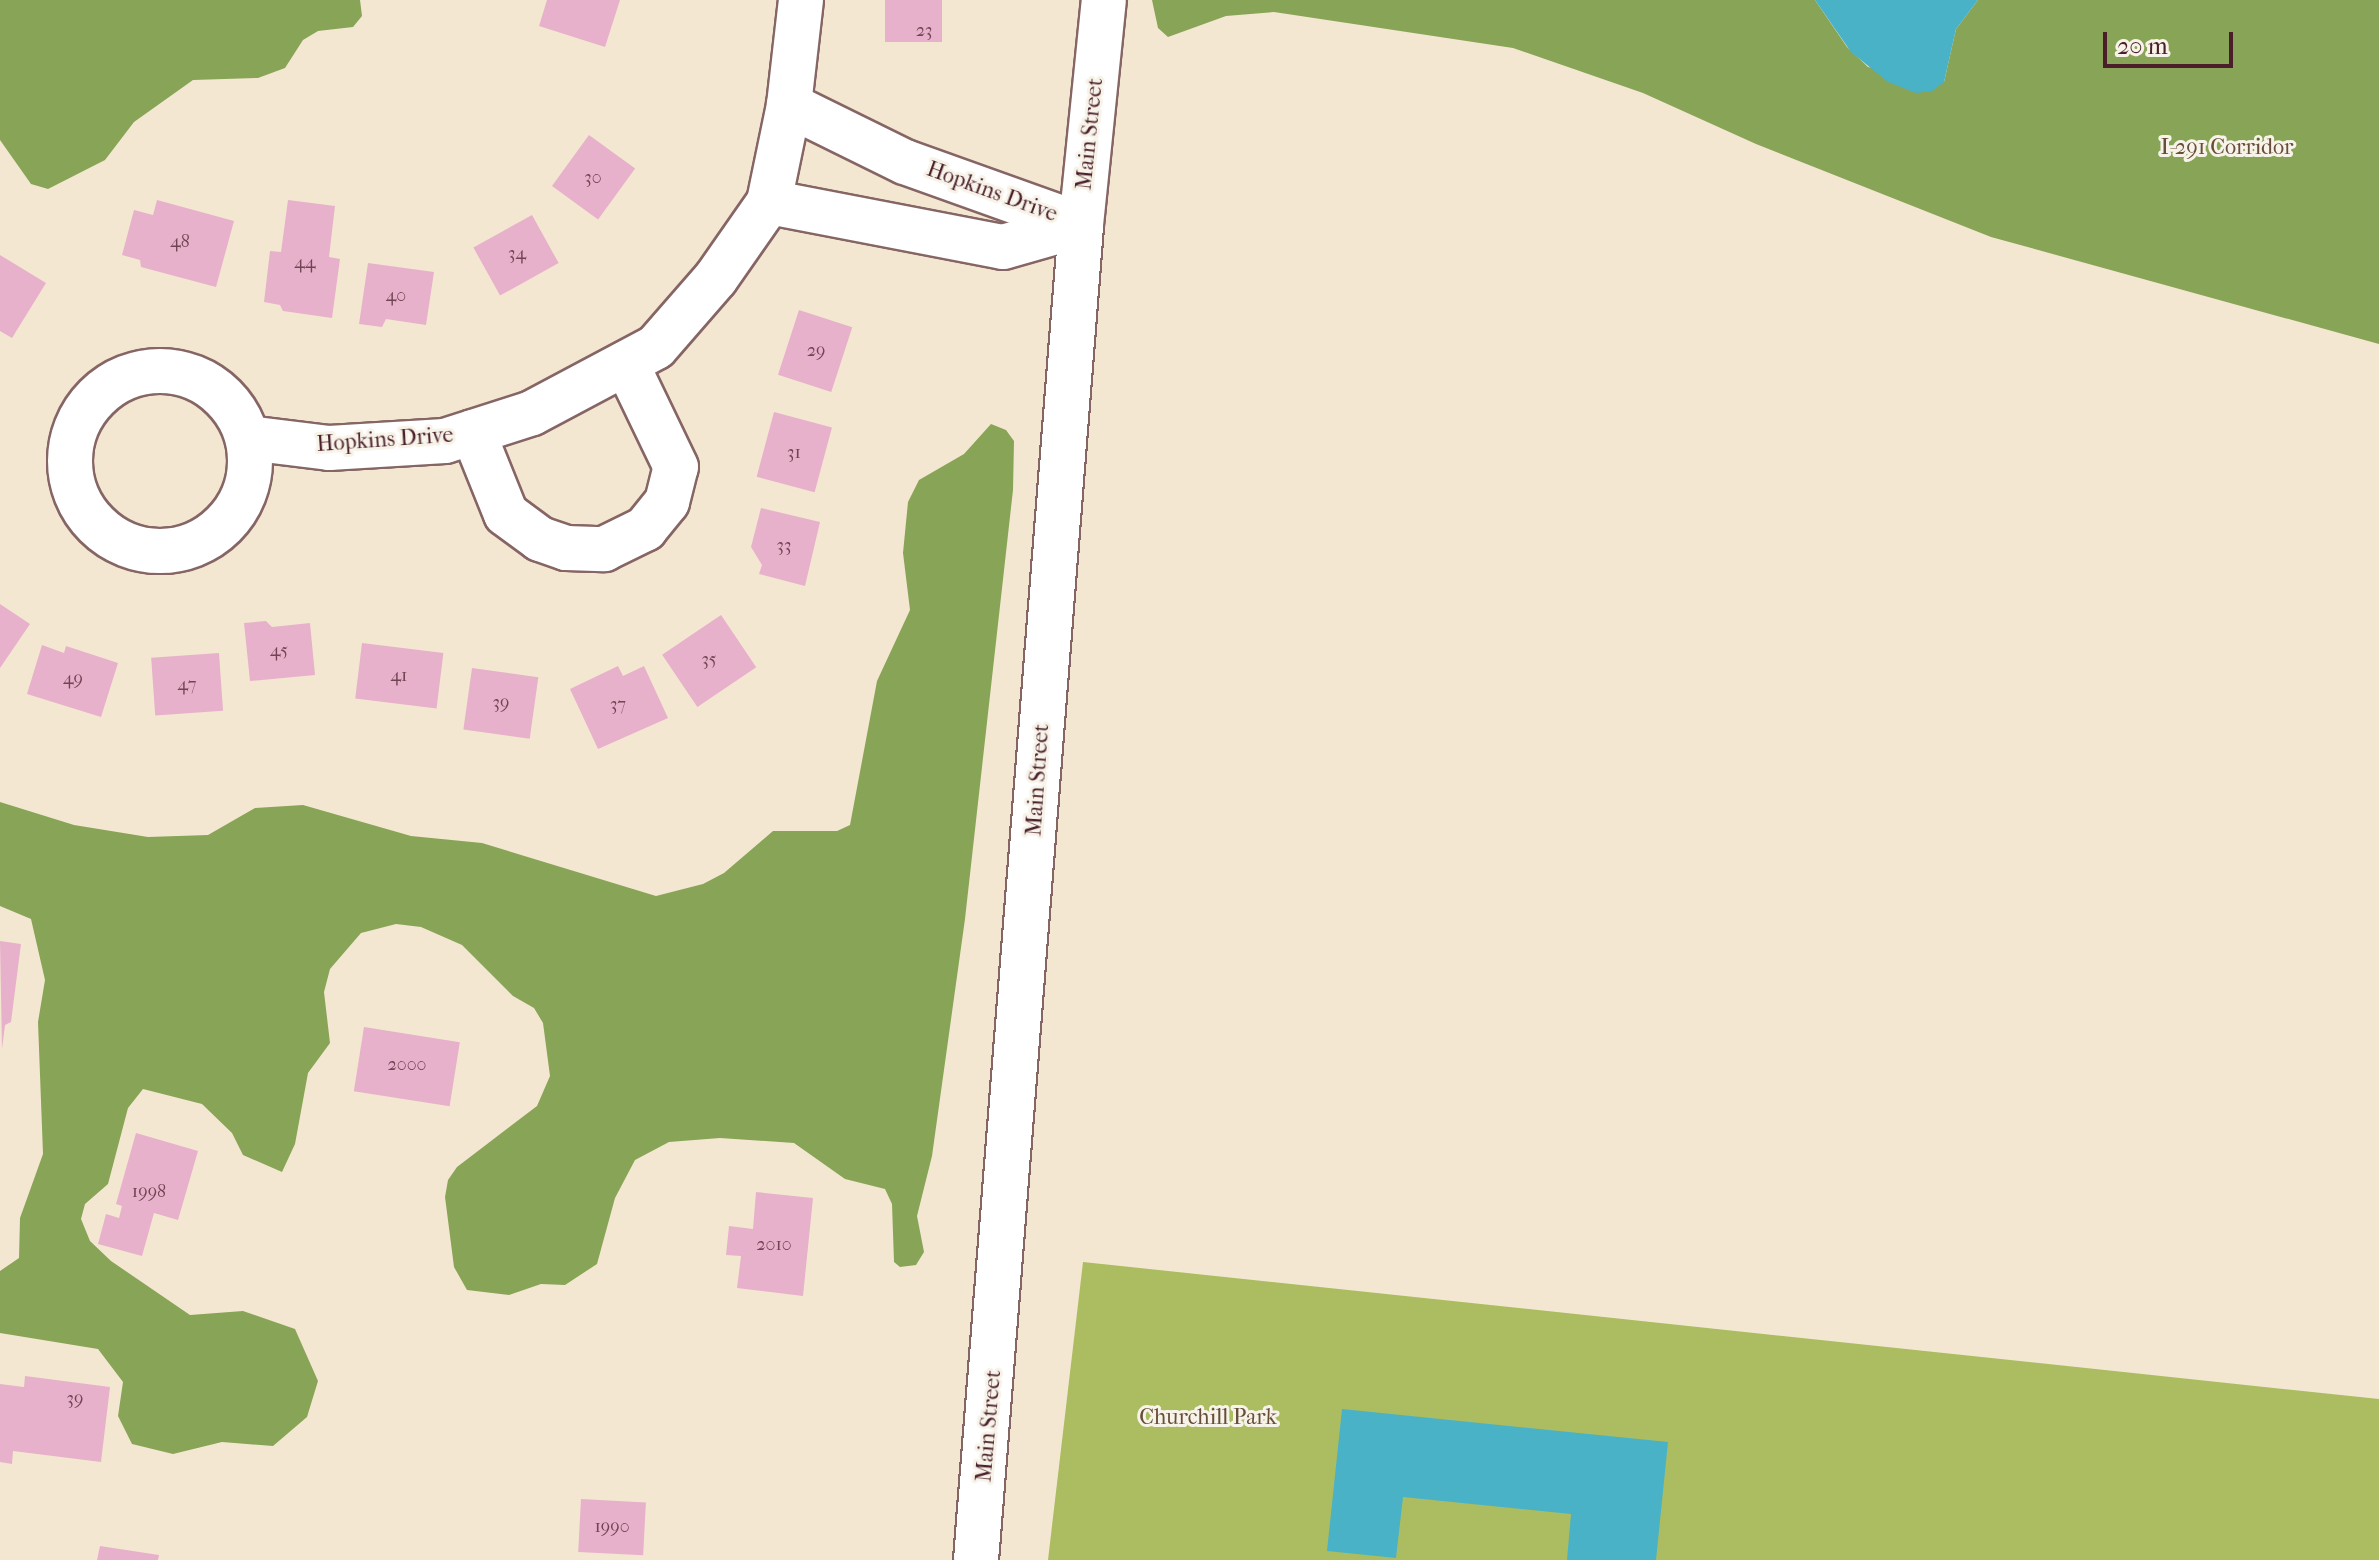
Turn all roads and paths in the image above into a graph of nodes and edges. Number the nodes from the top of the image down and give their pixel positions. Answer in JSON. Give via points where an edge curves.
{"nodes":[{"id":1,"x":801,"y":0,"type":"edge"},
{"id":2,"x":1104,"y":0,"type":"edge"},
{"id":3,"x":789,"y":105,"type":"junction"},
{"id":4,"x":769,"y":202,"type":"junction"},
{"id":5,"x":1081,"y":225,"type":"junction"},
{"id":6,"x":626,"y":363,"type":"junction"},
{"id":7,"x":473,"y":432,"type":"junction"},
{"id":8,"x":248,"y":438,"type":"junction"},
{"id":9,"x":976,"y":1560,"type":"edge"}],
"edges":[{"from":1,"to":3,"type":"street","name":"Hopkins Drive"},
{"from":2,"to":5,"type":"street","name":"Main Street"},
{"from":3,"to":4,"type":"street","name":"Hopkins Drive"},
{"from":3,"to":5,"type":"street","name":"Hopkins Drive","via":[[905,162]]},
{"from":4,"to":5,"type":"street","name":"Hopkins Drive","via":[[1003,247]]},
{"from":4,"to":6,"type":"street","name":"Hopkins Drive","via":[[716,278],[656,347]]},
{"from":5,"to":9,"type":"street","name":"Main Street"},
{"from":6,"to":7,"type":"street","name":"Hopkins Drive","via":[[532,413]]},
{"from":6,"to":7,"type":"street","name":"Hopkins Drive","via":[[676,467],[667,502],[645,529],[604,549],[566,548],[540,539],[506,514]]},
{"from":7,"to":8,"type":"street","name":"Hopkins Drive","via":[[445,441],[329,448]]},
{"from":8,"to":8,"type":"street","via":[[217,391],[192,376],[163,371],[135,375],[98,397],[74,433],[74,490],[89,517],[112,537],[140,549],[171,551],[201,542],[225,524],[243,499],[250,469]]}]}
